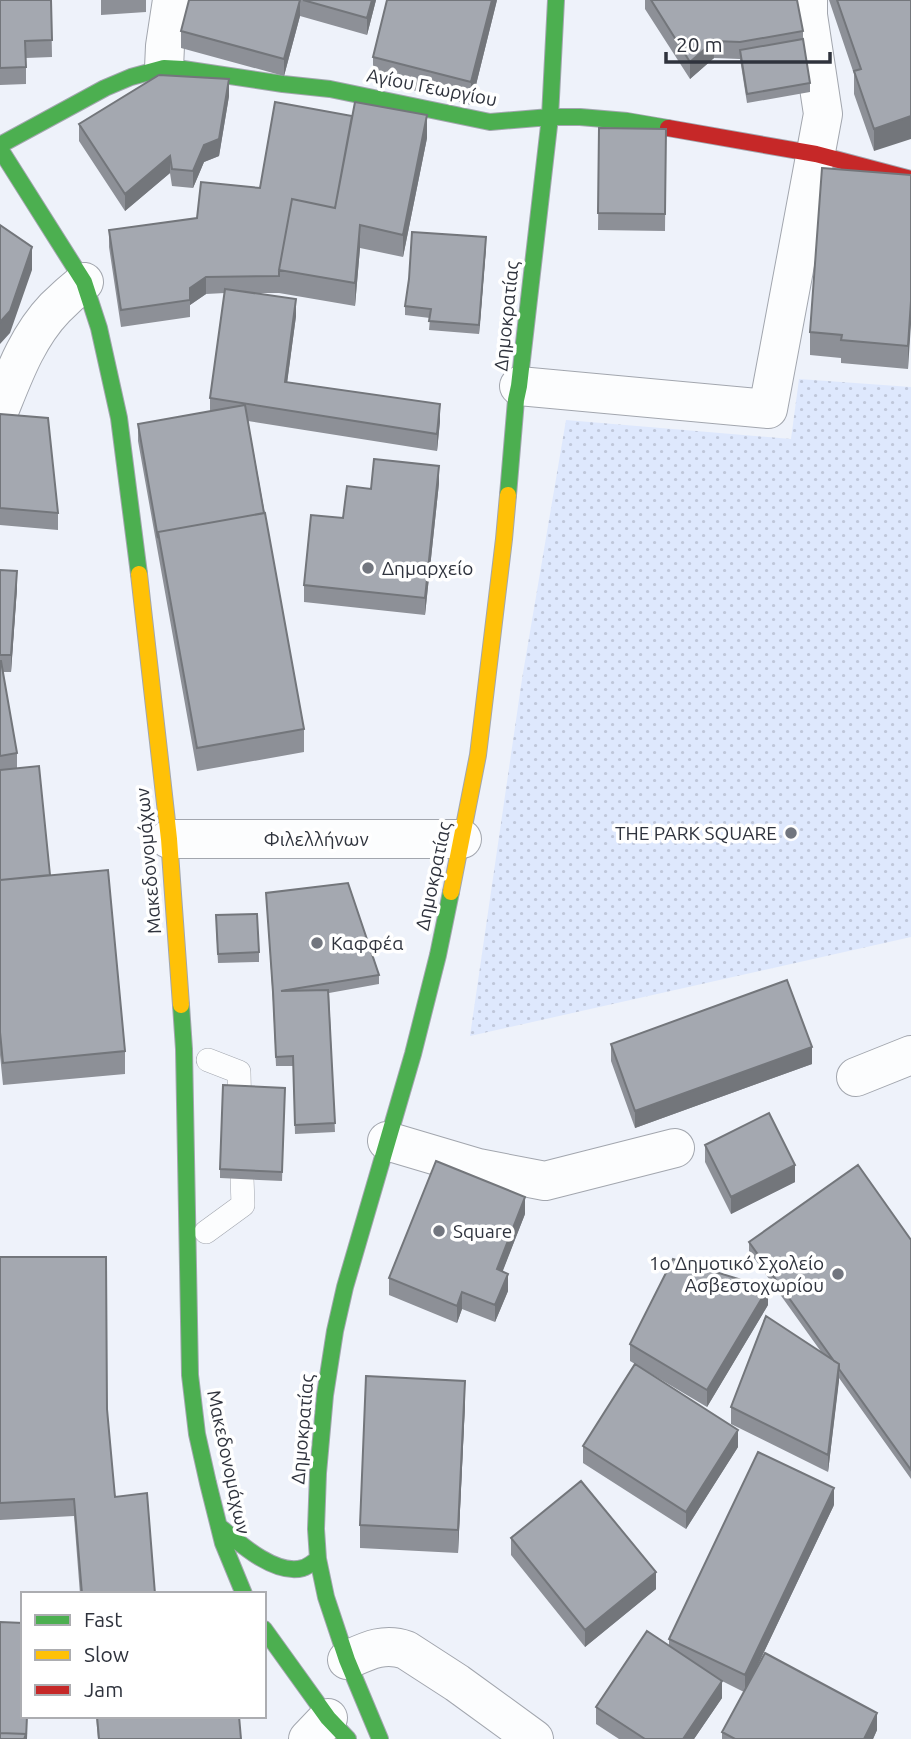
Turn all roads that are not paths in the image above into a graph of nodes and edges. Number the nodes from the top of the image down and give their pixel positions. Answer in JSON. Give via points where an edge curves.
{"nodes":[{"id":1,"x":172,"y":0,"type":"edge"},
{"id":2,"x":556,"y":0,"type":"edge"},
{"id":3,"x":808,"y":0,"type":"edge"},
{"id":4,"x":164,"y":68,"type":"junction"},
{"id":5,"x":550,"y":117,"type":"junction"},
{"id":6,"x":0,"y":147,"type":"edge"},
{"id":7,"x":816,"y":154,"type":"junction"},
{"id":8,"x":911,"y":179,"type":"edge"},
{"id":9,"x":84,"y":282,"type":"junction"},
{"id":10,"x":519,"y":386,"type":"junction"},
{"id":11,"x":0,"y":409,"type":"edge"},
{"id":12,"x":169,"y":839,"type":"junction"},
{"id":13,"x":462,"y":839,"type":"junction"},
{"id":14,"x":911,"y":1055,"type":"edge"},
{"id":15,"x":208,"y":1059,"type":"dead end"},
{"id":16,"x":856,"y":1077,"type":"dead end"},
{"id":17,"x":387,"y":1141,"type":"junction"},
{"id":18,"x":675,"y":1148,"type":"dead end"},
{"id":19,"x":206,"y":1232,"type":"dead end"},
{"id":20,"x":219,"y":1526,"type":"junction"},
{"id":21,"x":318,"y":1559,"type":"junction"},
{"id":22,"x":243,"y":1592,"type":"edge"},
{"id":23,"x":266,"y":1632,"type":"edge"},
{"id":24,"x":347,"y":1660,"type":"junction"},
{"id":25,"x":328,"y":1732,"type":"edge"},
{"id":26,"x":380,"y":1739,"type":"edge"},
{"id":27,"x":534,"y":1739,"type":"edge"}],
"edges":[{"from":1,"to":4,"type":"street"},
{"from":2,"to":5,"type":"main road","name":"Δημοκρατίας"},
{"from":3,"to":7,"type":"street","via":[[822,114]]},
{"from":4,"to":5,"type":"main road","name":"Αγίου Γεωργίου","via":[[330,89],[490,122]]},
{"from":4,"to":6,"type":"main road","name":"Αγίου Γεωργίου","via":[[104,88]]},
{"from":5,"to":7,"type":"main road","name":"Αγίου Γεωργίου","via":[[627,121]]},
{"from":5,"to":10,"type":"main road","name":"Δημοκρατίας"},
{"from":6,"to":9,"type":"main road","name":"Μακεδονομάχων"},
{"from":7,"to":8,"type":"main road","name":"Αγίου Γεωργίου"},
{"from":7,"to":10,"type":"street","via":[[768,409]]},
{"from":9,"to":11,"type":"street","via":[[40,327],[18,364]]},
{"from":9,"to":12,"type":"main road","name":"Μακεδονομάχων","via":[[121,431]]},
{"from":10,"to":13,"type":"main road","name":"Δημοκρατίας","via":[[481,727]]},
{"from":12,"to":13,"type":"street","name":"Φιλελλήνων"},
{"from":12,"to":20,"type":"main road","name":"Μακεδονομάχων","via":[[184,1049],[190,1376],[197,1434]]},
{"from":13,"to":17,"type":"main road","name":"Δημοκρατίας","via":[[438,955]]},
{"from":14,"to":16,"type":"street"},
{"from":15,"to":19,"type":"lane","via":[[239,1072],[243,1205]]},
{"from":17,"to":18,"type":"street","via":[[478,1168],[545,1181]]},
{"from":17,"to":21,"type":"main road","name":"Δημοκρατίας","via":[[345,1287],[324,1395]]},
{"from":20,"to":21,"type":"main road","via":[[249,1550],[282,1567],[303,1568]]},
{"from":20,"to":22,"type":"main road","name":"Μακεδονομάχων"},
{"from":21,"to":24,"type":"main road","name":"Δημοκρατίας"},
{"from":23,"to":25,"type":"main road"},
{"from":24,"to":26,"type":"main road","name":"Δημοκρατίας"},
{"from":24,"to":27,"type":"street","via":[[379,1646],[406,1650]]}]}
